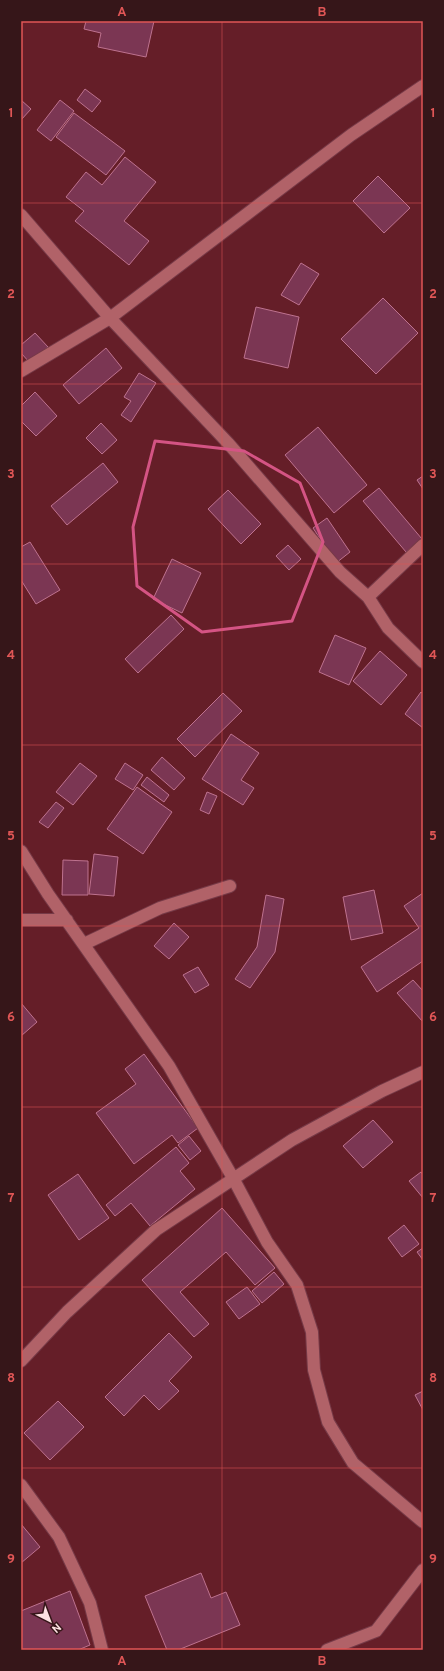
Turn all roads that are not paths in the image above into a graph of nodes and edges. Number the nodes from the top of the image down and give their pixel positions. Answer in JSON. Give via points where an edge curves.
{"nodes":[{"id":1,"x":423,"y":86,"type":"edge"},
{"id":2,"x":21,"y":215,"type":"edge"},
{"id":3,"x":110,"y":318,"type":"junction"},
{"id":4,"x":21,"y":371,"type":"edge"},
{"id":5,"x":423,"y":545,"type":"edge"},
{"id":6,"x":368,"y":597,"type":"junction"},
{"id":7,"x":423,"y":662,"type":"edge"},
{"id":8,"x":21,"y":851,"type":"edge"},
{"id":9,"x":230,"y":886,"type":"dead end"},
{"id":10,"x":21,"y":920,"type":"edge"},
{"id":11,"x":67,"y":920,"type":"junction"},
{"id":12,"x":84,"y":944,"type":"junction"},
{"id":13,"x":423,"y":1072,"type":"edge"},
{"id":14,"x":233,"y":1178,"type":"junction"},
{"id":15,"x":21,"y":1361,"type":"edge"},
{"id":16,"x":21,"y":1485,"type":"edge"},
{"id":17,"x":423,"y":1522,"type":"edge"},
{"id":18,"x":423,"y":1570,"type":"edge"},
{"id":19,"x":102,"y":1650,"type":"edge"},
{"id":20,"x":327,"y":1650,"type":"edge"}],
"edges":[{"from":1,"to":3,"type":"street","via":[[351,134]]},
{"from":2,"to":3,"type":"street"},
{"from":3,"to":4,"type":"street"},
{"from":3,"to":6,"type":"street","via":[[228,443],[340,572]]},
{"from":5,"to":6,"type":"street"},
{"from":6,"to":7,"type":"street","via":[[388,628]]},
{"from":8,"to":11,"type":"street"},
{"from":9,"to":12,"type":"street","via":[[160,908]]},
{"from":10,"to":11,"type":"street"},
{"from":11,"to":12,"type":"street"},
{"from":12,"to":14,"type":"street","via":[[169,1066]]},
{"from":13,"to":14,"type":"street","via":[[299,1136]]},
{"from":14,"to":15,"type":"street","via":[[156,1230],[67,1312]]},
{"from":14,"to":17,"type":"street","via":[[267,1242],[297,1284],[312,1332],[314,1370],[328,1422],[353,1463]]},
{"from":16,"to":19,"type":"street","via":[[59,1537],[90,1603]]},
{"from":18,"to":20,"type":"street","via":[[376,1631]]}]}
